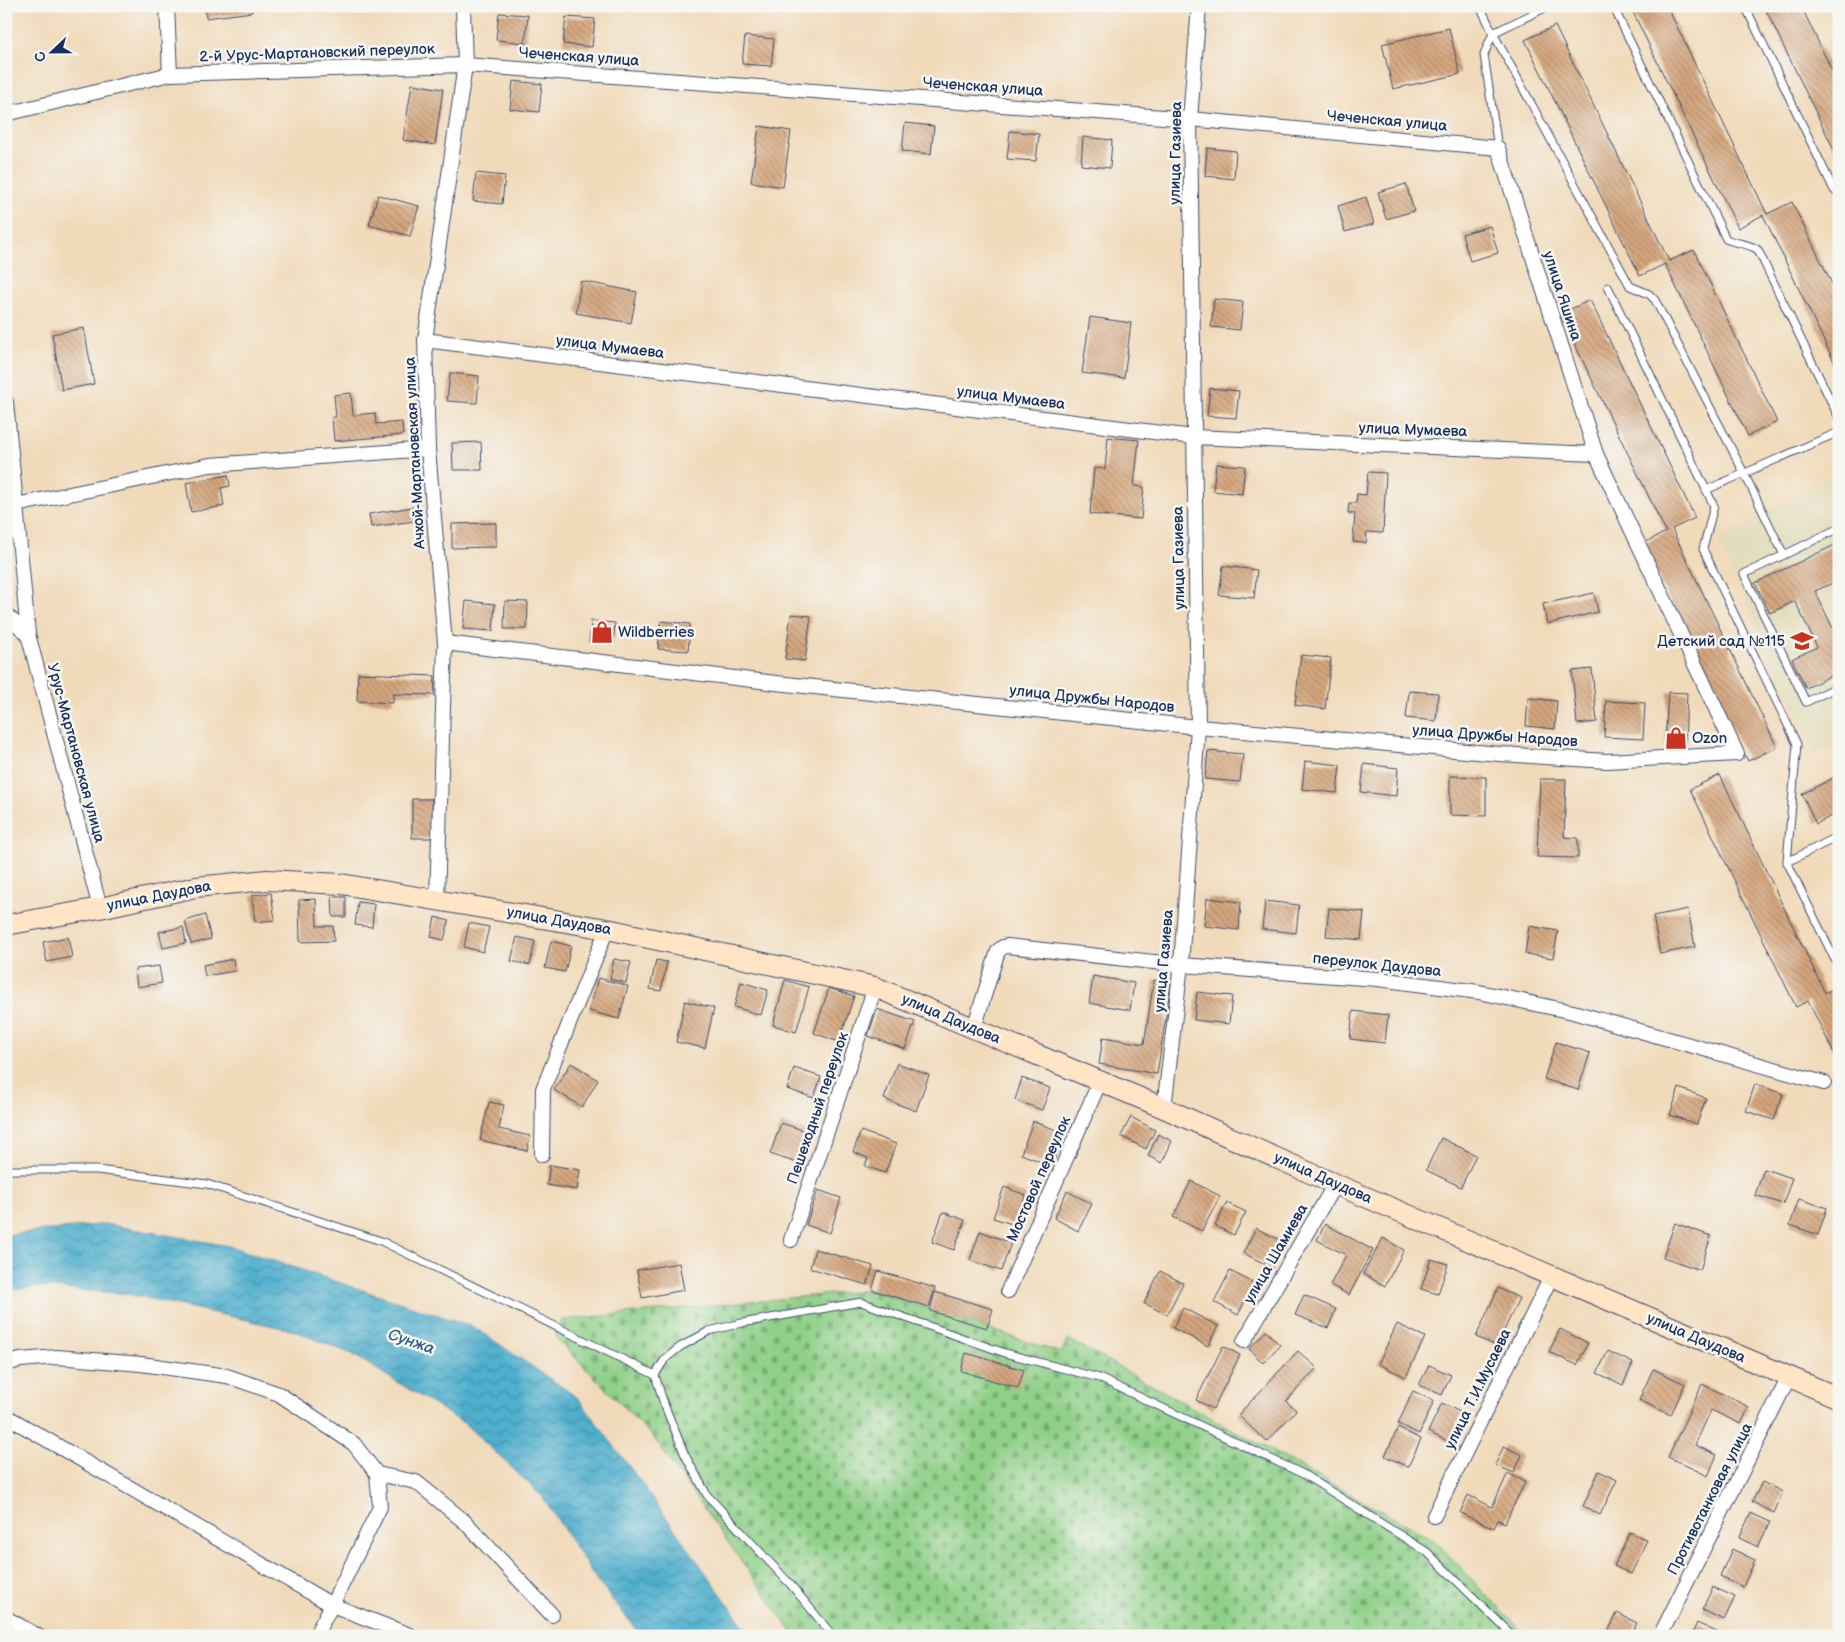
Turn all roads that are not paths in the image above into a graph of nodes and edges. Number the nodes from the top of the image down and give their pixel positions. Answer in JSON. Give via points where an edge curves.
{"nodes":[{"id":1,"x":167,"y":6,"type":"edge"},
{"id":2,"x":463,"y":6,"type":"edge"},
{"id":3,"x":1199,"y":6,"type":"edge"},
{"id":4,"x":1480,"y":6,"type":"edge"},
{"id":5,"x":1549,"y":6,"type":"edge"},
{"id":6,"x":1613,"y":6,"type":"edge"},
{"id":7,"x":1744,"y":6,"type":"edge"},
{"id":8,"x":1493,"y":33,"type":"junction"},
{"id":9,"x":466,"y":65,"type":"junction"},
{"id":10,"x":170,"y":74,"type":"junction"},
{"id":11,"x":6,"y":114,"type":"edge"},
{"id":12,"x":1190,"y":119,"type":"junction"},
{"id":13,"x":1498,"y":148,"type":"junction"},
{"id":14,"x":1839,"y":192,"type":"edge"},
{"id":15,"x":1608,"y":286,"type":"dead end"},
{"id":16,"x":425,"y":340,"type":"junction"},
{"id":17,"x":6,"y":402,"type":"edge"},
{"id":18,"x":1839,"y":418,"type":"edge"},
{"id":19,"x":1839,"y":432,"type":"edge"},
{"id":20,"x":1194,"y":437,"type":"junction"},
{"id":21,"x":428,"y":449,"type":"junction"},
{"id":22,"x":1596,"y":454,"type":"junction"},
{"id":23,"x":1744,"y":474,"type":"junction"},
{"id":24,"x":1706,"y":490,"type":"junction"},
{"id":25,"x":16,"y":504,"type":"junction"},
{"id":26,"x":1839,"y":528,"type":"edge"},
{"id":27,"x":1784,"y":555,"type":"junction"},
{"id":28,"x":6,"y":615,"type":"edge"},
{"id":29,"x":28,"y":634,"type":"junction"},
{"id":30,"x":445,"y":643,"type":"junction"},
{"id":31,"x":1839,"y":686,"type":"edge"},
{"id":32,"x":1198,"y":727,"type":"junction"},
{"id":33,"x":1737,"y":754,"type":"joint"},
{"id":34,"x":1839,"y":836,"type":"edge"},
{"id":35,"x":1787,"y":862,"type":"junction"},
{"id":36,"x":437,"y":900,"type":"junction"},
{"id":37,"x":100,"y":908,"type":"junction"},
{"id":38,"x":6,"y":925,"type":"edge"},
{"id":39,"x":607,"y":929,"type":"junction"},
{"id":40,"x":1839,"y":955,"type":"edge"},
{"id":41,"x":1181,"y":965,"type":"junction"},
{"id":42,"x":876,"y":987,"type":"junction"},
{"id":43,"x":974,"y":1028,"type":"junction"},
{"id":44,"x":1100,"y":1081,"type":"junction"},
{"id":45,"x":1824,"y":1083,"type":"dead end"},
{"id":46,"x":1164,"y":1108,"type":"junction"},
{"id":47,"x":542,"y":1155,"type":"dead end"},
{"id":48,"x":6,"y":1170,"type":"edge"},
{"id":49,"x":1336,"y":1184,"type":"junction"},
{"id":50,"x":790,"y":1240,"type":"dead end"},
{"id":51,"x":1551,"y":1276,"type":"junction"},
{"id":52,"x":1008,"y":1291,"type":"dead end"},
{"id":53,"x":1244,"y":1341,"type":"dead end"},
{"id":54,"x":6,"y":1364,"type":"edge"},
{"id":55,"x":655,"y":1375,"type":"junction"},
{"id":56,"x":1789,"y":1377,"type":"junction"},
{"id":57,"x":1839,"y":1398,"type":"edge"},
{"id":58,"x":6,"y":1416,"type":"edge"},
{"id":59,"x":377,"y":1474,"type":"junction"},
{"id":60,"x":1434,"y":1516,"type":"dead end"},
{"id":61,"x":332,"y":1605,"type":"junction"},
{"id":62,"x":552,"y":1615,"type":"dead end"},
{"id":63,"x":6,"y":1618,"type":"edge"},
{"id":64,"x":38,"y":1636,"type":"edge"},
{"id":65,"x":315,"y":1636,"type":"edge"},
{"id":66,"x":412,"y":1636,"type":"edge"},
{"id":67,"x":833,"y":1636,"type":"edge"},
{"id":68,"x":1514,"y":1636,"type":"edge"},
{"id":69,"x":1660,"y":1636,"type":"edge"}],
"edges":[{"from":1,"to":10,"type":"street"},
{"from":2,"to":9,"type":"street","name":"Ачхой-Мартановская улица"},
{"from":3,"to":12,"type":"street","name":"улица Газиева"},
{"from":4,"to":8,"type":"lane"},
{"from":5,"to":8,"type":"lane"},
{"from":6,"to":18,"type":"lane","via":[[1726,239],[1758,250]]},
{"from":7,"to":14,"type":"lane","via":[[1834,190]]},
{"from":8,"to":13,"type":"lane","via":[[1484,55]]},
{"from":8,"to":23,"type":"lane","via":[[1630,286],[1655,300]]},
{"from":9,"to":10,"type":"street","name":"2-й Урус-Мартановский переулок"},
{"from":9,"to":12,"type":"street","name":"Чеченская улица"},
{"from":9,"to":16,"type":"street","name":"Ачхой-Мартановская улица"},
{"from":10,"to":11,"type":"street","name":"2-й Урус-Мартановский переулок"},
{"from":12,"to":13,"type":"street","name":"Чеченская улица"},
{"from":12,"to":20,"type":"street","name":"улица Газиева"},
{"from":13,"to":22,"type":"street","name":"улица Яшина"},
{"from":15,"to":24,"type":"lane"},
{"from":16,"to":20,"type":"street","name":"улица Мумаева"},
{"from":16,"to":21,"type":"street","name":"Ачхой-Мартановская улица"},
{"from":17,"to":25,"type":"street","name":"Урус-Мартановская улица"},
{"from":19,"to":23,"type":"lane"},
{"from":20,"to":22,"type":"street","name":"улица Мумаева"},
{"from":20,"to":32,"type":"street","name":"улица Газиева"},
{"from":21,"to":25,"type":"street","via":[[210,465]]},
{"from":21,"to":30,"type":"street","name":"Ачхой-Мартановская улица"},
{"from":22,"to":33,"type":"street","name":"улица Яшина"},
{"from":23,"to":24,"type":"lane"},
{"from":23,"to":27,"type":"lane"},
{"from":24,"to":35,"type":"lane","via":[[1714,506],[1703,549],[1797,744]]},
{"from":25,"to":29,"type":"street","name":"Урус-Мартановская улица"},
{"from":26,"to":27,"type":"lane"},
{"from":27,"to":31,"type":"lane","via":[[1744,574],[1806,702]]},
{"from":28,"to":29,"type":"street"},
{"from":29,"to":37,"type":"street","name":"Урус-Мартановская улица"},
{"from":30,"to":32,"type":"street","name":"улица Дружбы Народов","via":[[776,683]]},
{"from":30,"to":36,"type":"street","name":"Ачхой-Мартановская улица"},
{"from":32,"to":33,"type":"street","name":"улица Дружбы Народов","via":[[1607,761]]},
{"from":32,"to":41,"type":"street","name":"улица Газиева"},
{"from":34,"to":35,"type":"lane"},
{"from":35,"to":40,"type":"lane","via":[[1834,958]]},
{"from":36,"to":37,"type":"street","name":"улица Даудова","via":[[341,884],[267,880],[196,887]]},
{"from":36,"to":39,"type":"street","name":"улица Даудова"},
{"from":37,"to":38,"type":"street","name":"улица Даудова"},
{"from":39,"to":42,"type":"street","name":"улица Даудова"},
{"from":39,"to":47,"type":"street","via":[[543,1089]]},
{"from":41,"to":43,"type":"street","name":"переулок Даудова","via":[[1003,946],[998,951]]},
{"from":41,"to":45,"type":"street","name":"переулок Даудова","via":[[1378,979],[1479,992],[1573,1012]]},
{"from":41,"to":46,"type":"street","name":"улица Газиева"},
{"from":42,"to":43,"type":"street","name":"улица Даудова"},
{"from":42,"to":50,"type":"street","name":"Пешеходный переулок"},
{"from":43,"to":44,"type":"street","name":"улица Даудова"},
{"from":44,"to":46,"type":"street","name":"улица Даудова"},
{"from":44,"to":52,"type":"street","name":"Мостовой переулок"},
{"from":46,"to":49,"type":"street","name":"улица Даудова"},
{"from":48,"to":55,"type":"lane","via":[[97,1170],[207,1184],[381,1241]]},
{"from":49,"to":51,"type":"street","name":"улица Даудова"},
{"from":49,"to":53,"type":"street","name":"улица Шамиева"},
{"from":51,"to":56,"type":"street","name":"улица Даудова"},
{"from":51,"to":60,"type":"street","name":"улица Т.И.Мусаева"},
{"from":54,"to":59,"type":"street","via":[[57,1357],[226,1376],[279,1394],[354,1444]]},
{"from":55,"to":67,"type":"lane","via":[[684,1455],[707,1495],[791,1585]]},
{"from":55,"to":68,"type":"lane","via":[[665,1360],[680,1347],[710,1332],[742,1323],[861,1302],[1005,1353],[1100,1378],[1303,1474],[1427,1552]]},
{"from":56,"to":57,"type":"street","name":"улица Даудова"},
{"from":56,"to":69,"type":"street","name":"Противотанковая улица"},
{"from":58,"to":61,"type":"street"},
{"from":59,"to":61,"type":"street","via":[[380,1507]]},
{"from":59,"to":62,"type":"street","via":[[416,1482],[431,1494],[465,1522]]},
{"from":61,"to":65,"type":"street"},
{"from":61,"to":66,"type":"street"},
{"from":63,"to":64,"type":"street"}]}
